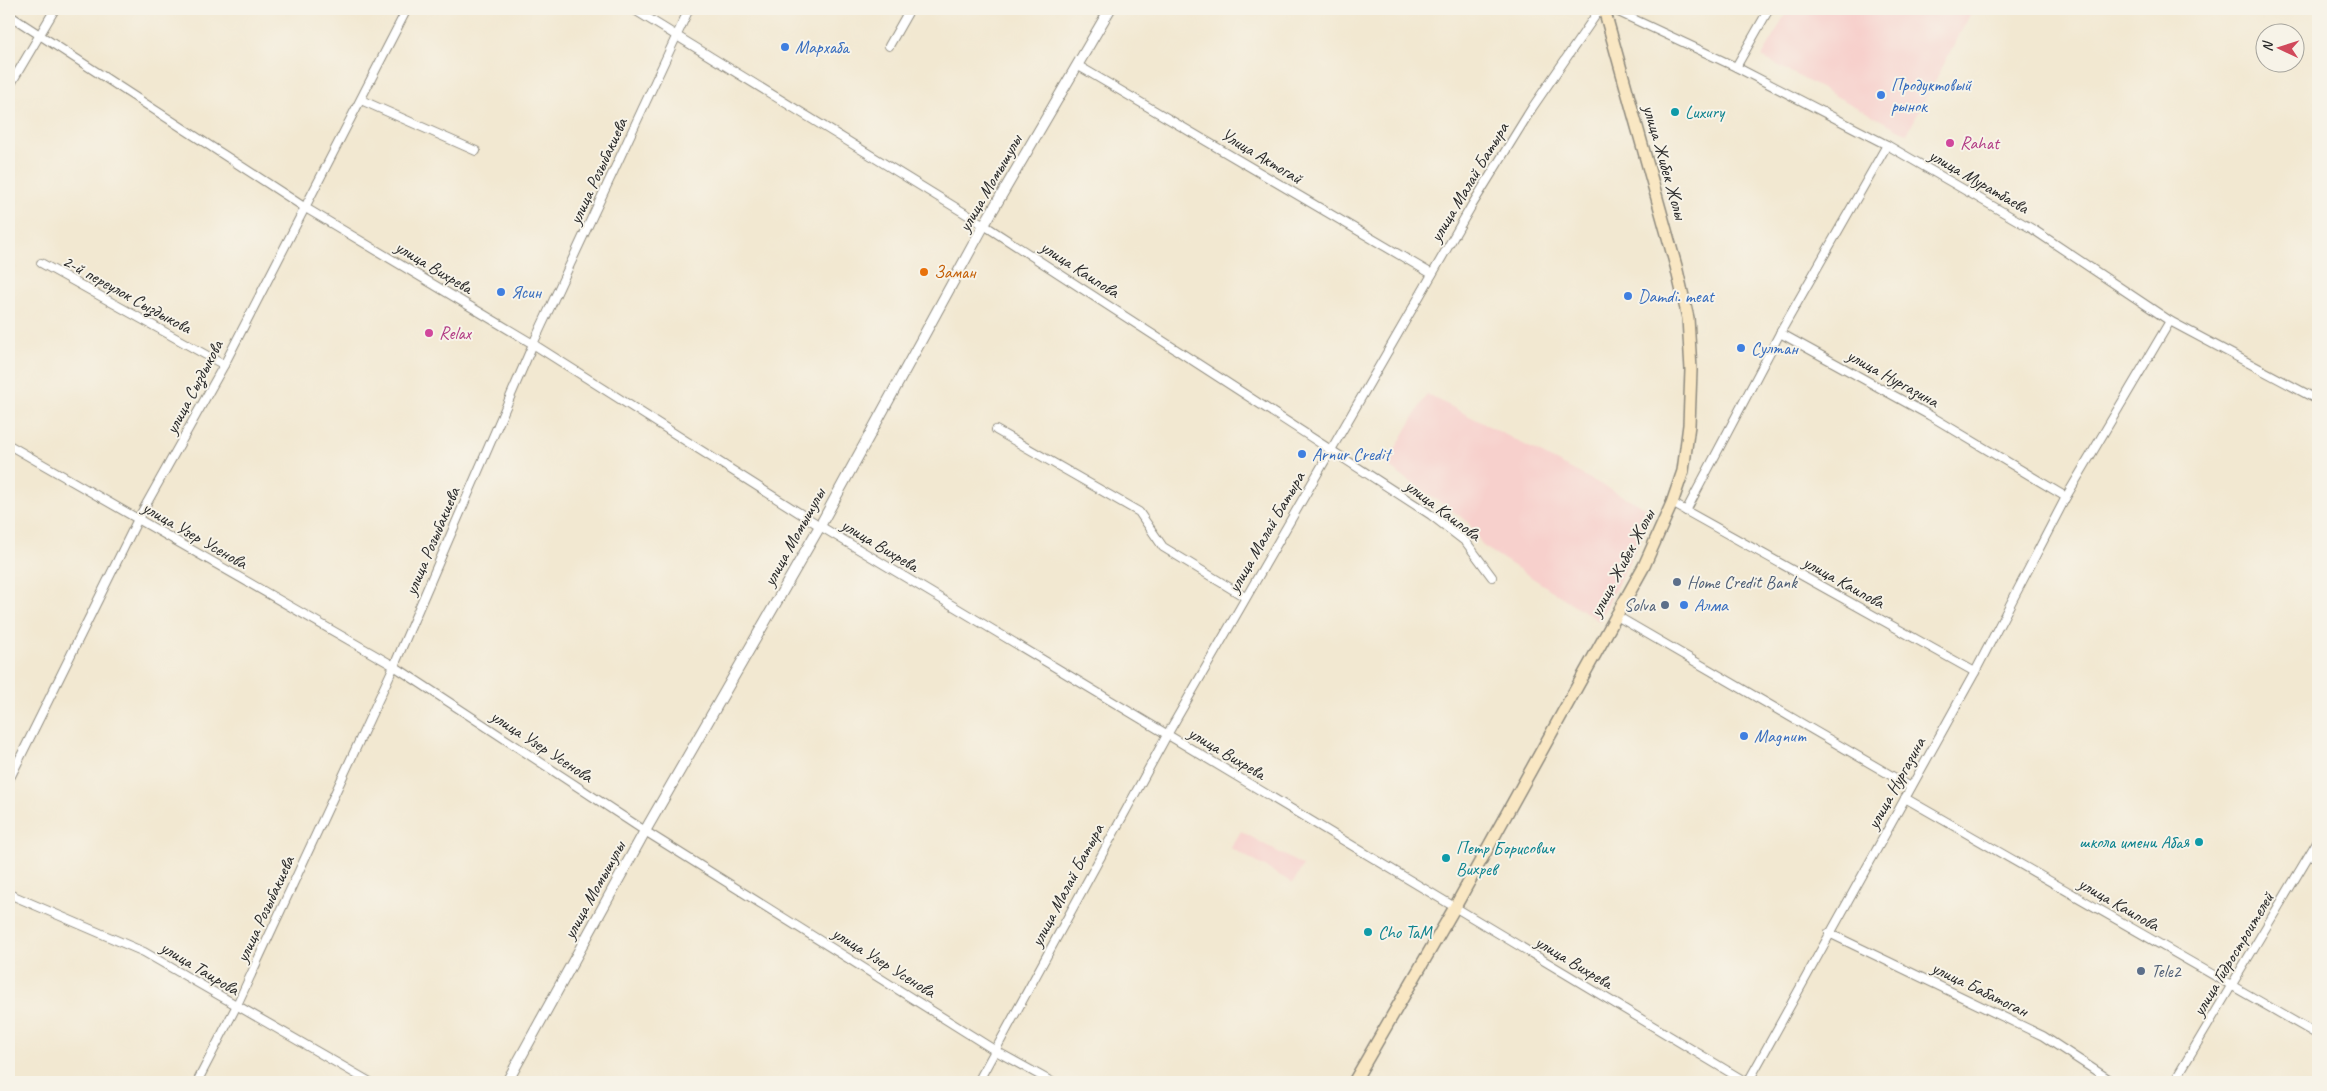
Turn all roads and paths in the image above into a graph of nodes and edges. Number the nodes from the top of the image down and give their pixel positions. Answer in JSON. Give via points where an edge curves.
{"nodes":[{"id":1,"x":55,"y":9,"type":"edge"},
{"id":2,"x":407,"y":9,"type":"edge"},
{"id":3,"x":633,"y":9,"type":"edge"},
{"id":4,"x":689,"y":9,"type":"edge"},
{"id":5,"x":910,"y":9,"type":"edge"},
{"id":6,"x":1110,"y":9,"type":"edge"},
{"id":7,"x":1600,"y":9,"type":"edge"},
{"id":8,"x":1604,"y":9,"type":"edge"},
{"id":9,"x":1612,"y":9,"type":"edge"},
{"id":10,"x":1768,"y":9,"type":"edge"},
{"id":11,"x":9,"y":15,"type":"edge"},
{"id":12,"x":38,"y":34,"type":"junction"},
{"id":13,"x":677,"y":37,"type":"junction"},
{"id":14,"x":889,"y":46,"type":"dead end"},
{"id":15,"x":1077,"y":64,"type":"junction"},
{"id":16,"x":1736,"y":67,"type":"junction"},
{"id":17,"x":9,"y":87,"type":"edge"},
{"id":18,"x":361,"y":100,"type":"junction"},
{"id":19,"x":1887,"y":145,"type":"junction"},
{"id":20,"x":476,"y":151,"type":"dead end"},
{"id":21,"x":304,"y":207,"type":"junction"},
{"id":22,"x":984,"y":225,"type":"junction"},
{"id":23,"x":41,"y":263,"type":"dead end"},
{"id":24,"x":1432,"y":274,"type":"junction"},
{"id":25,"x":2170,"y":321,"type":"junction"},
{"id":26,"x":1780,"y":333,"type":"junction"},
{"id":27,"x":533,"y":344,"type":"junction"},
{"id":28,"x":224,"y":365,"type":"junction"},
{"id":29,"x":2318,"y":400,"type":"edge"},
{"id":30,"x":996,"y":430,"type":"dead end"},
{"id":31,"x":9,"y":445,"type":"edge"},
{"id":32,"x":1331,"y":450,"type":"junction"},
{"id":33,"x":2066,"y":497,"type":"junction"},
{"id":34,"x":1672,"y":503,"type":"junction"},
{"id":35,"x":1686,"y":511,"type":"junction"},
{"id":36,"x":138,"y":519,"type":"junction"},
{"id":37,"x":820,"y":526,"type":"junction"},
{"id":38,"x":1492,"y":577,"type":"dead end"},
{"id":39,"x":1245,"y":598,"type":"junction"},
{"id":40,"x":1615,"y":615,"type":"junction"},
{"id":41,"x":394,"y":666,"type":"junction"},
{"id":42,"x":1974,"y":672,"type":"junction"},
{"id":43,"x":1167,"y":735,"type":"junction"},
{"id":44,"x":9,"y":780,"type":"edge"},
{"id":45,"x":1911,"y":787,"type":"junction"},
{"id":46,"x":1905,"y":798,"type":"junction"},
{"id":47,"x":645,"y":831,"type":"junction"},
{"id":48,"x":2318,"y":840,"type":"edge"},
{"id":49,"x":9,"y":894,"type":"edge"},
{"id":50,"x":1455,"y":907,"type":"junction"},
{"id":51,"x":1829,"y":933,"type":"junction"},
{"id":52,"x":2232,"y":986,"type":"junction"},
{"id":53,"x":236,"y":1007,"type":"junction"},
{"id":54,"x":2318,"y":1035,"type":"edge"},
{"id":55,"x":996,"y":1051,"type":"junction"},
{"id":56,"x":197,"y":1082,"type":"edge"},
{"id":57,"x":370,"y":1082,"type":"edge"},
{"id":58,"x":507,"y":1082,"type":"edge"},
{"id":59,"x":978,"y":1082,"type":"edge"},
{"id":60,"x":1052,"y":1082,"type":"edge"},
{"id":61,"x":1354,"y":1082,"type":"edge"},
{"id":62,"x":1747,"y":1082,"type":"edge"},
{"id":63,"x":2113,"y":1082,"type":"edge"},
{"id":64,"x":2174,"y":1082,"type":"edge"}],
"edges":[{"from":1,"to":12,"type":"street"},
{"from":2,"to":18,"type":"street","name":"улица Сыздыкова"},
{"from":3,"to":13,"type":"street","name":"улица Каипова"},
{"from":4,"to":13,"type":"street","name":"улица Розыбакиева"},
{"from":5,"to":14,"type":"street"},
{"from":6,"to":15,"type":"street","name":"улица Момышулы"},
{"from":7,"to":24,"type":"street","name":"улица Малай Батыра","via":[[1532,108]]},
{"from":8,"to":34,"type":"main road","name":"улица Жибек Жолы","via":[[1688,318],[1691,370],[1689,425],[1682,471]]},
{"from":9,"to":16,"type":"street","name":"улица Муратбаева"},
{"from":10,"to":16,"type":"street"},
{"from":11,"to":12,"type":"street","name":"улица Вихрева"},
{"from":12,"to":17,"type":"street"},
{"from":12,"to":21,"type":"street","name":"улица Вихрева"},
{"from":13,"to":22,"type":"street","name":"улица Каипова"},
{"from":13,"to":27,"type":"street","name":"улица Розыбакиева"},
{"from":15,"to":22,"type":"street","name":"улица Момышулы"},
{"from":15,"to":24,"type":"street","name":"Улица Актогай"},
{"from":16,"to":19,"type":"street","name":"улица Муратбаева"},
{"from":18,"to":20,"type":"street"},
{"from":18,"to":21,"type":"street","name":"улица Сыздыкова"},
{"from":19,"to":25,"type":"street","name":"улица Муратбаева","via":[[2034,230]]},
{"from":19,"to":26,"type":"street"},
{"from":21,"to":27,"type":"street","name":"улица Вихрева"},
{"from":21,"to":28,"type":"street","name":"улица Сыздыкова"},
{"from":22,"to":32,"type":"street","name":"улица Каипова"},
{"from":22,"to":37,"type":"street","name":"улица Момышулы"},
{"from":23,"to":28,"type":"street","name":"2-й переулок Сыздыкова"},
{"from":24,"to":32,"type":"street","name":"улица Малай Батыра"},
{"from":25,"to":29,"type":"street","name":"улица Муратбаева"},
{"from":25,"to":33,"type":"street","name":"улица Нургазина"},
{"from":26,"to":33,"type":"street","name":"улица Нургазина","via":[[1929,415]]},
{"from":26,"to":35,"type":"street"},
{"from":27,"to":37,"type":"street","name":"улица Вихрева"},
{"from":27,"to":41,"type":"street","name":"улица Розыбакиева"},
{"from":28,"to":36,"type":"street","name":"улица Сыздыкова"},
{"from":30,"to":39,"type":"street","via":[[1139,512],[1163,547]]},
{"from":31,"to":36,"type":"street","name":"улица Узер Усенова"},
{"from":32,"to":38,"type":"street","name":"улица Каипова","via":[[1431,515],[1466,542]]},
{"from":32,"to":39,"type":"street","name":"улица Малай Батыра"},
{"from":33,"to":42,"type":"street","name":"улица Нургазина"},
{"from":34,"to":35,"type":"street","name":"улица Каипова"},
{"from":34,"to":40,"type":"main road","name":"улица Жибек Жолы","via":[[1644,566]]},
{"from":35,"to":42,"type":"street","name":"улица Каипова"},
{"from":36,"to":41,"type":"street","name":"улица Узер Усенова"},
{"from":36,"to":44,"type":"street","name":"улица Сыздыкова"},
{"from":37,"to":43,"type":"street","name":"улица Вихрева"},
{"from":37,"to":47,"type":"street","name":"улица Момышулы"},
{"from":39,"to":43,"type":"street","name":"улица Малай Батыра"},
{"from":40,"to":45,"type":"street"},
{"from":40,"to":50,"type":"main road","name":"улица Жибек Жолы"},
{"from":41,"to":47,"type":"street","name":"улица Узер Усенова"},
{"from":41,"to":53,"type":"street","name":"улица Розыбакиева"},
{"from":42,"to":45,"type":"street","name":"улица Нургазина"},
{"from":43,"to":50,"type":"street","name":"улица Вихрева"},
{"from":43,"to":55,"type":"street","name":"улица Малай Батыра"},
{"from":45,"to":46,"type":"street","name":"улица Нургазина"},
{"from":46,"to":51,"type":"street","name":"улица Нургазина"},
{"from":46,"to":52,"type":"street","name":"улица Каипова"},
{"from":47,"to":55,"type":"street","name":"улица Узер Усенова"},
{"from":47,"to":58,"type":"street","name":"улица Момышулы"},
{"from":48,"to":52,"type":"street","name":"улица Гидростроителей"},
{"from":49,"to":53,"type":"street","name":"улица Таирова","via":[[144,952]]},
{"from":50,"to":61,"type":"main road","name":"улица Жибек Жолы"},
{"from":50,"to":62,"type":"street","name":"улица Вихрева"},
{"from":51,"to":62,"type":"street","name":"улица Нургазина"},
{"from":51,"to":63,"type":"street","name":"улица Бабатоган","via":[[2043,1036]]},
{"from":52,"to":54,"type":"street","name":"улица Каипова"},
{"from":52,"to":64,"type":"street","name":"улица Гидростроителей"},
{"from":53,"to":56,"type":"street","name":"улица Розыбакиева"},
{"from":53,"to":57,"type":"street","name":"улица Таирова"},
{"from":55,"to":59,"type":"street","name":"улица Малай Батыра"},
{"from":55,"to":60,"type":"street","name":"улица Узер Усенова"}]}
